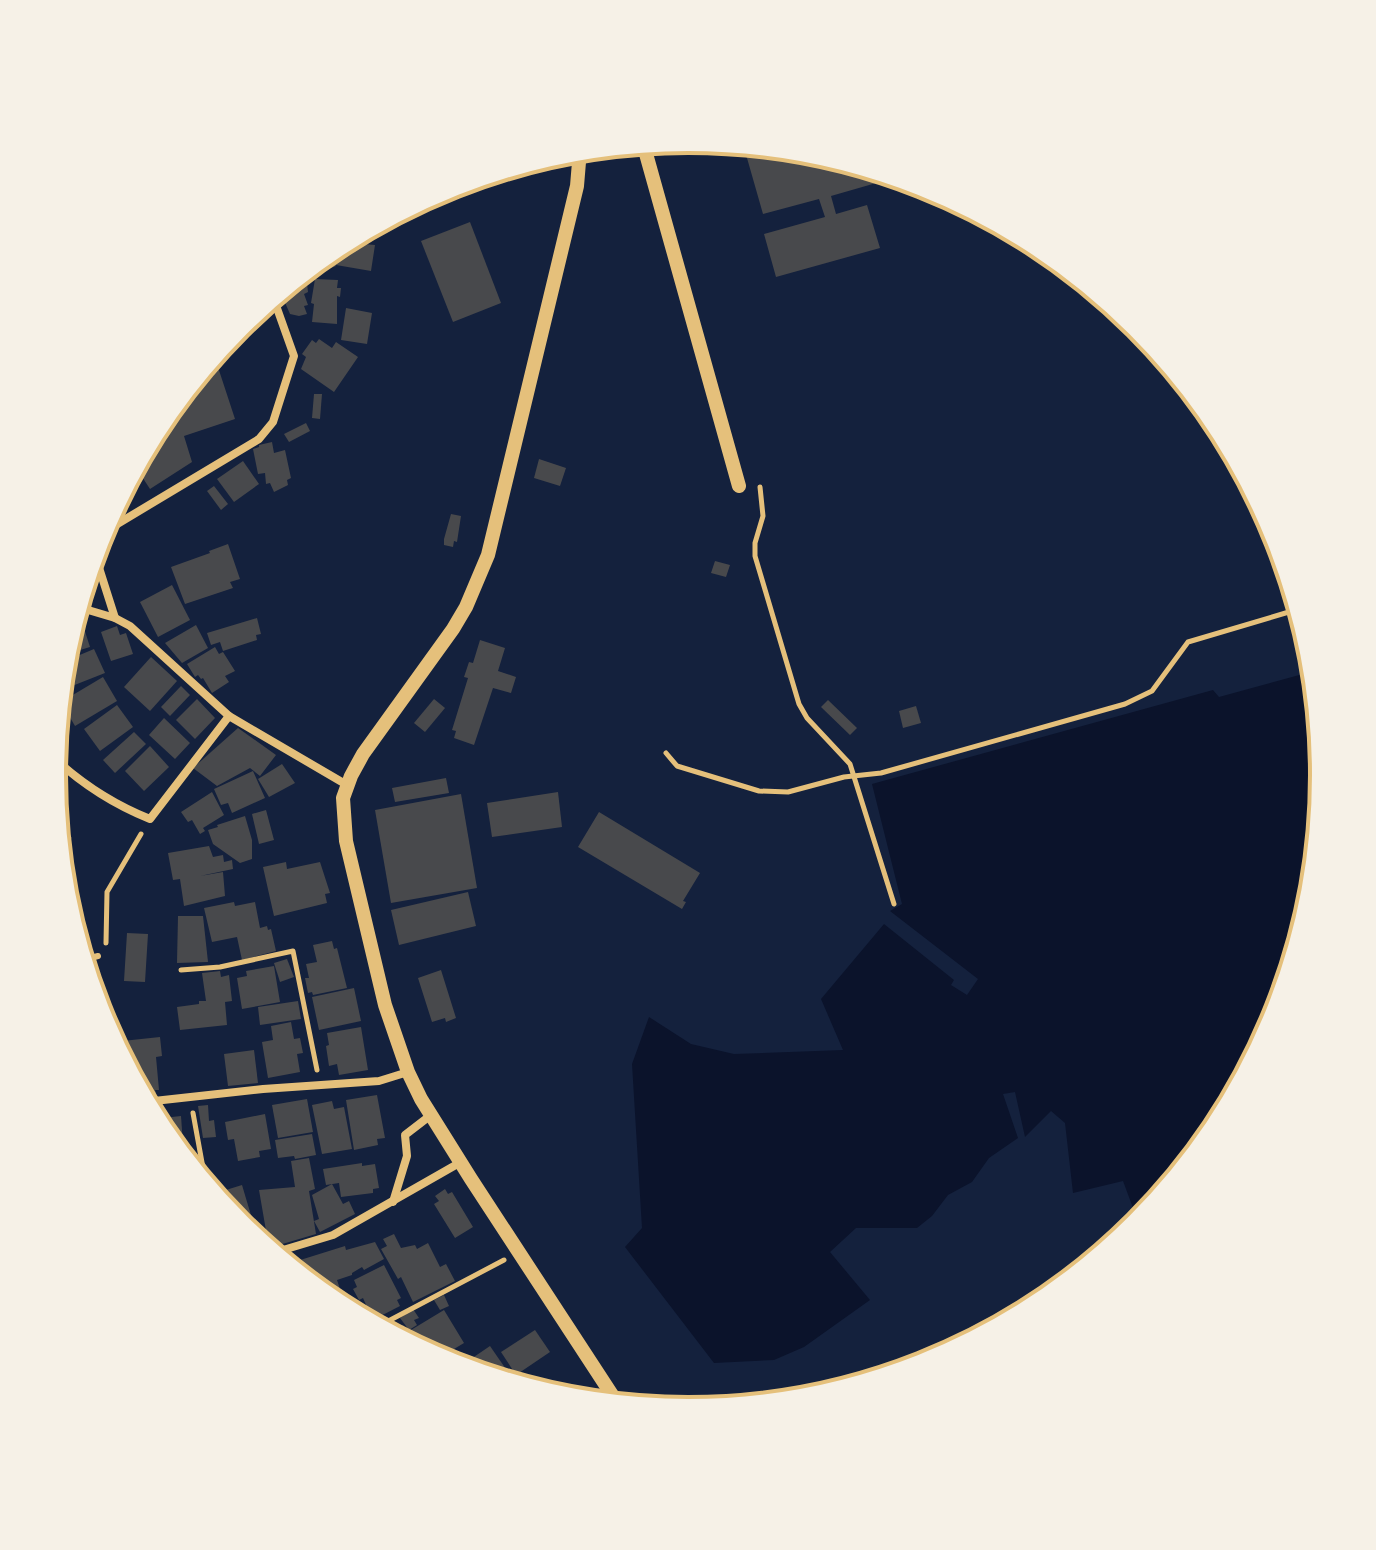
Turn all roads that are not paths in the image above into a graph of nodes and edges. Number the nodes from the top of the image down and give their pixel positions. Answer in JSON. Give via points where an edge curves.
{"nodes":[{"id":1,"x":646,"y":154,"type":"edge"},
{"id":2,"x":579,"y":163,"type":"edge"},
{"id":3,"x":277,"y":308,"type":"edge"},
{"id":4,"x":739,"y":486,"type":"dead end"},
{"id":5,"x":120,"y":523,"type":"edge"},
{"id":6,"x":100,"y":572,"type":"edge"},
{"id":7,"x":88,"y":610,"type":"edge"},
{"id":8,"x":115,"y":618,"type":"junction"},
{"id":9,"x":229,"y":716,"type":"junction"},
{"id":10,"x":66,"y":769,"type":"edge"},
{"id":11,"x":347,"y":785,"type":"junction"},
{"id":12,"x":98,"y":956,"type":"road end"},
{"id":13,"x":94,"y":957,"type":"edge"},
{"id":14,"x":408,"y":1072,"type":"junction"},
{"id":15,"x":158,"y":1101,"type":"edge"},
{"id":16,"x":431,"y":1115,"type":"junction"},
{"id":17,"x":461,"y":1162,"type":"junction"},
{"id":18,"x":393,"y":1202,"type":"junction"},
{"id":19,"x":286,"y":1249,"type":"edge"},
{"id":20,"x":610,"y":1392,"type":"edge"}],
"edges":[{"from":1,"to":4,"type":"street"},
{"from":2,"to":11,"type":"street","via":[[496,527],[479,580],[453,629],[363,754]]},
{"from":3,"to":5,"type":"street","via":[[294,356],[273,422],[259,439]]},
{"from":6,"to":8,"type":"street"},
{"from":7,"to":8,"type":"street"},
{"from":8,"to":9,"type":"street"},
{"from":9,"to":10,"type":"street","via":[[150,819],[127,810]]},
{"from":9,"to":11,"type":"street"},
{"from":11,"to":14,"type":"street","via":[[343,798],[349,856],[385,1005]]},
{"from":12,"to":13,"type":"lane"},
{"from":14,"to":15,"type":"street","via":[[379,1081]]},
{"from":14,"to":16,"type":"street"},
{"from":16,"to":17,"type":"street"},
{"from":16,"to":18,"type":"street","via":[[405,1135],[407,1156]]},
{"from":17,"to":18,"type":"street"},
{"from":17,"to":20,"type":"street"},
{"from":18,"to":19,"type":"street","via":[[333,1235]]}]}
